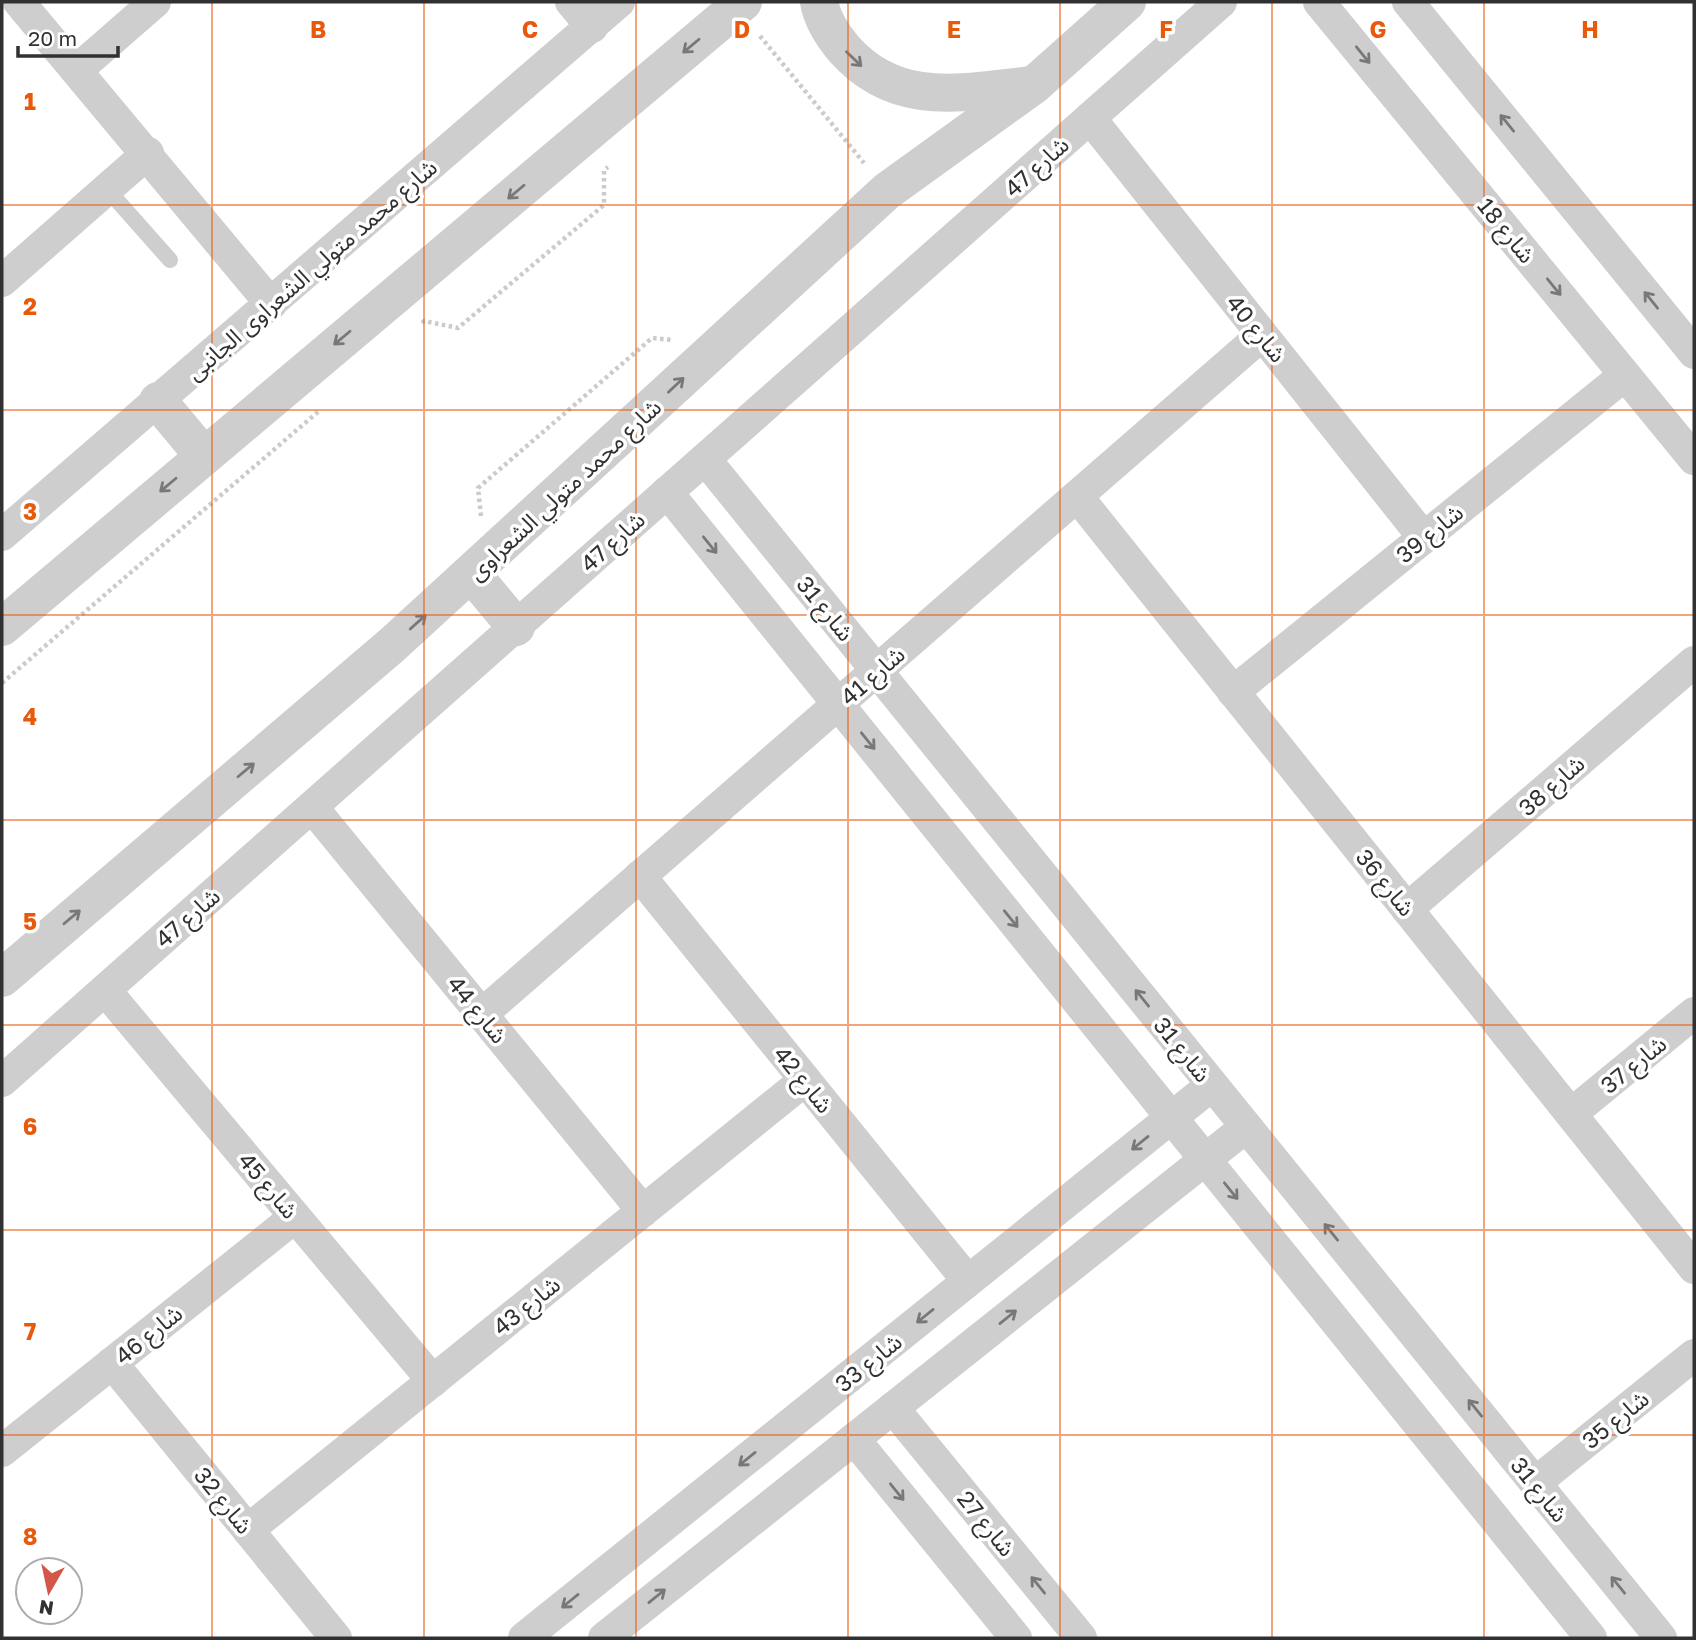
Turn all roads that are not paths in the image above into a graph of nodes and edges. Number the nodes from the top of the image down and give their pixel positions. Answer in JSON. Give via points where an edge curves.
{"nodes":[{"id":1,"x":19,"y":2,"type":"edge"},
{"id":2,"x":155,"y":2,"type":"edge"},
{"id":3,"x":571,"y":2,"type":"edge"},
{"id":4,"x":619,"y":2,"type":"edge"},
{"id":5,"x":743,"y":2,"type":"edge"},
{"id":6,"x":819,"y":2,"type":"edge"},
{"id":7,"x":1127,"y":2,"type":"edge"},
{"id":8,"x":1222,"y":2,"type":"edge"},
{"id":9,"x":1319,"y":2,"type":"edge"},
{"id":10,"x":1408,"y":2,"type":"edge"},
{"id":11,"x":592,"y":27,"type":"junction"},
{"id":12,"x":77,"y":69,"type":"junction"},
{"id":13,"x":1034,"y":85,"type":"junction"},
{"id":14,"x":1090,"y":118,"type":"junction"},
{"id":15,"x":148,"y":153,"type":"junction"},
{"id":16,"x":107,"y":189,"type":"junction"},
{"id":17,"x":170,"y":260,"type":"dead end"},
{"id":18,"x":2,"y":281,"type":"edge"},
{"id":19,"x":271,"y":304,"type":"junction"},
{"id":20,"x":1262,"y":335,"type":"junction"},
{"id":21,"x":1694,"y":353,"type":"edge"},
{"id":22,"x":1625,"y":374,"type":"junction"},
{"id":23,"x":158,"y":401,"type":"junction"},
{"id":24,"x":202,"y":455,"type":"junction"},
{"id":25,"x":705,"y":459,"type":"junction"},
{"id":26,"x":1694,"y":459,"type":"edge"},
{"id":27,"x":667,"y":492,"type":"junction"},
{"id":28,"x":1077,"y":496,"type":"junction"},
{"id":29,"x":2,"y":535,"type":"edge"},
{"id":30,"x":1424,"y":538,"type":"junction"},
{"id":31,"x":472,"y":573,"type":"junction"},
{"id":32,"x":2,"y":627,"type":"edge"},
{"id":33,"x":516,"y":627,"type":"junction"},
{"id":34,"x":1694,"y":662,"type":"edge"},
{"id":35,"x":877,"y":670,"type":"junction"},
{"id":36,"x":1233,"y":692,"type":"junction"},
{"id":37,"x":838,"y":704,"type":"junction"},
{"id":38,"x":312,"y":807,"type":"junction"},
{"id":39,"x":640,"y":876,"type":"junction"},
{"id":40,"x":1407,"y":909,"type":"junction"},
{"id":41,"x":2,"y":978,"type":"edge"},
{"id":42,"x":105,"y":990,"type":"junction"},
{"id":43,"x":1694,"y":1013,"type":"edge"},
{"id":44,"x":482,"y":1014,"type":"junction"},
{"id":45,"x":805,"y":1080,"type":"junction"},
{"id":46,"x":2,"y":1081,"type":"edge"},
{"id":47,"x":1212,"y":1085,"type":"junction"},
{"id":48,"x":1571,"y":1114,"type":"junction"},
{"id":49,"x":1172,"y":1118,"type":"junction"},
{"id":50,"x":1246,"y":1127,"type":"junction"},
{"id":51,"x":1205,"y":1159,"type":"junction"},
{"id":52,"x":643,"y":1210,"type":"junction"},
{"id":53,"x":295,"y":1217,"type":"junction"},
{"id":54,"x":1694,"y":1268,"type":"edge"},
{"id":55,"x":968,"y":1281,"type":"junction"},
{"id":56,"x":1694,"y":1355,"type":"edge"},
{"id":57,"x":112,"y":1363,"type":"junction"},
{"id":58,"x":433,"y":1381,"type":"junction"},
{"id":59,"x":893,"y":1408,"type":"junction"},
{"id":60,"x":854,"y":1439,"type":"junction"},
{"id":61,"x":2,"y":1451,"type":"edge"},
{"id":62,"x":1535,"y":1483,"type":"junction"},
{"id":63,"x":248,"y":1530,"type":"junction"},
{"id":64,"x":1012,"y":1637,"type":"edge"},
{"id":65,"x":336,"y":1638,"type":"edge"},
{"id":66,"x":524,"y":1638,"type":"edge"},
{"id":67,"x":604,"y":1638,"type":"edge"},
{"id":68,"x":1081,"y":1638,"type":"edge"},
{"id":69,"x":1591,"y":1638,"type":"edge"},
{"id":70,"x":1661,"y":1638,"type":"edge"}],
"edges":[{"from":1,"to":12,"type":"street"},
{"from":2,"to":12,"type":"street"},
{"from":3,"to":11,"type":"street"},
{"from":4,"to":11,"type":"street","name":"شارع محمد متولي الشعراوى الجانبى"},
{"from":5,"to":24,"type":"street","one_way":true},
{"from":6,"to":13,"type":"street","one_way":true,"via":[[834,38],[856,63],[884,81],[916,92],[949,94]]},
{"from":7,"to":13,"type":"street","name":"شارع محمد متولي الشعراوى"},
{"from":8,"to":14,"type":"street","name":"شارع 47"},
{"from":9,"to":22,"type":"street","name":"شارع 18","one_way":true},
{"from":21,"to":10,"type":"street","one_way":true},
{"from":11,"to":19,"type":"street","name":"شارع محمد متولي الشعراوى الجانبى"},
{"from":12,"to":15,"type":"street"},
{"from":31,"to":13,"type":"street","name":"شارع محمد متولي الشعراوى","one_way":true,"via":[[887,191]]},
{"from":14,"to":20,"type":"street","name":"شارع 40"},
{"from":14,"to":25,"type":"street","name":"شارع 47"},
{"from":15,"to":16,"type":"street"},
{"from":15,"to":19,"type":"street"},
{"from":16,"to":17,"type":"lane"},
{"from":16,"to":18,"type":"street"},
{"from":19,"to":23,"type":"street","name":"شارع محمد متولي الشعراوى الجانبى"},
{"from":20,"to":28,"type":"street","name":"شارع 41"},
{"from":20,"to":30,"type":"street","name":"شارع 40"},
{"from":22,"to":26,"type":"street","name":"شارع 18"},
{"from":22,"to":30,"type":"street","name":"شارع 39"},
{"from":23,"to":24,"type":"street"},
{"from":23,"to":29,"type":"street","name":"شارع محمد متولي الشعراوى الجانبى"},
{"from":24,"to":32,"type":"street","one_way":true},
{"from":25,"to":27,"type":"street","name":"شارع 47"},
{"from":25,"to":35,"type":"street","name":"شارع 31"},
{"from":27,"to":33,"type":"street","name":"شارع 47"},
{"from":27,"to":37,"type":"street","one_way":true},
{"from":28,"to":35,"type":"street","name":"شارع 41"},
{"from":28,"to":36,"type":"street","name":"شارع 36"},
{"from":30,"to":36,"type":"street","name":"شارع 39"},
{"from":31,"to":33,"type":"street"},
{"from":41,"to":31,"type":"street","name":"شارع محمد متولي الشعراوى","one_way":true},
{"from":33,"to":38,"type":"street","name":"شارع 47"},
{"from":34,"to":40,"type":"street","name":"شارع 38"},
{"from":35,"to":37,"type":"street","name":"شارع 41"},
{"from":47,"to":35,"type":"street","name":"شارع 31","one_way":true},
{"from":36,"to":40,"type":"street","name":"شارع 36"},
{"from":37,"to":39,"type":"street","name":"شارع 41"},
{"from":37,"to":49,"type":"street","one_way":true},
{"from":38,"to":42,"type":"street","name":"شارع 47"},
{"from":38,"to":44,"type":"street","name":"شارع 44"},
{"from":39,"to":44,"type":"street","name":"شارع 41"},
{"from":39,"to":45,"type":"street","name":"شارع 42"},
{"from":40,"to":48,"type":"street","name":"شارع 36"},
{"from":42,"to":46,"type":"street","name":"شارع 47"},
{"from":42,"to":53,"type":"street","name":"شارع 45"},
{"from":43,"to":48,"type":"street","name":"شارع 37"},
{"from":44,"to":52,"type":"street","name":"شارع 44"},
{"from":45,"to":52,"type":"street","name":"شارع 43"},
{"from":45,"to":55,"type":"street","name":"شارع 42"},
{"from":47,"to":49,"type":"street","name":"شارع 33"},
{"from":47,"to":50,"type":"street","name":"شارع 31"},
{"from":48,"to":54,"type":"street","name":"شارع 36"},
{"from":49,"to":51,"type":"street"},
{"from":49,"to":55,"type":"street","name":"شارع 33","one_way":true},
{"from":50,"to":51,"type":"street"},
{"from":62,"to":50,"type":"street","name":"شارع 31","one_way":true},
{"from":59,"to":51,"type":"street","one_way":true},
{"from":51,"to":69,"type":"street","one_way":true},
{"from":52,"to":58,"type":"street","name":"شارع 43"},
{"from":53,"to":57,"type":"street","name":"شارع 46"},
{"from":53,"to":58,"type":"street","name":"شارع 45"},
{"from":55,"to":66,"type":"street","name":"شارع 33","one_way":true},
{"from":56,"to":62,"type":"street","name":"شارع 35"},
{"from":57,"to":61,"type":"street","name":"شارع 46"},
{"from":57,"to":63,"type":"street","name":"شارع 32"},
{"from":58,"to":63,"type":"street","name":"شارع 43"},
{"from":59,"to":60,"type":"street"},
{"from":68,"to":59,"type":"street","name":"شارع 27","one_way":true},
{"from":60,"to":64,"type":"street","one_way":true},
{"from":67,"to":60,"type":"street","one_way":true},
{"from":70,"to":62,"type":"street","name":"شارع 31","one_way":true},
{"from":63,"to":65,"type":"street","name":"شارع 32"}]}
